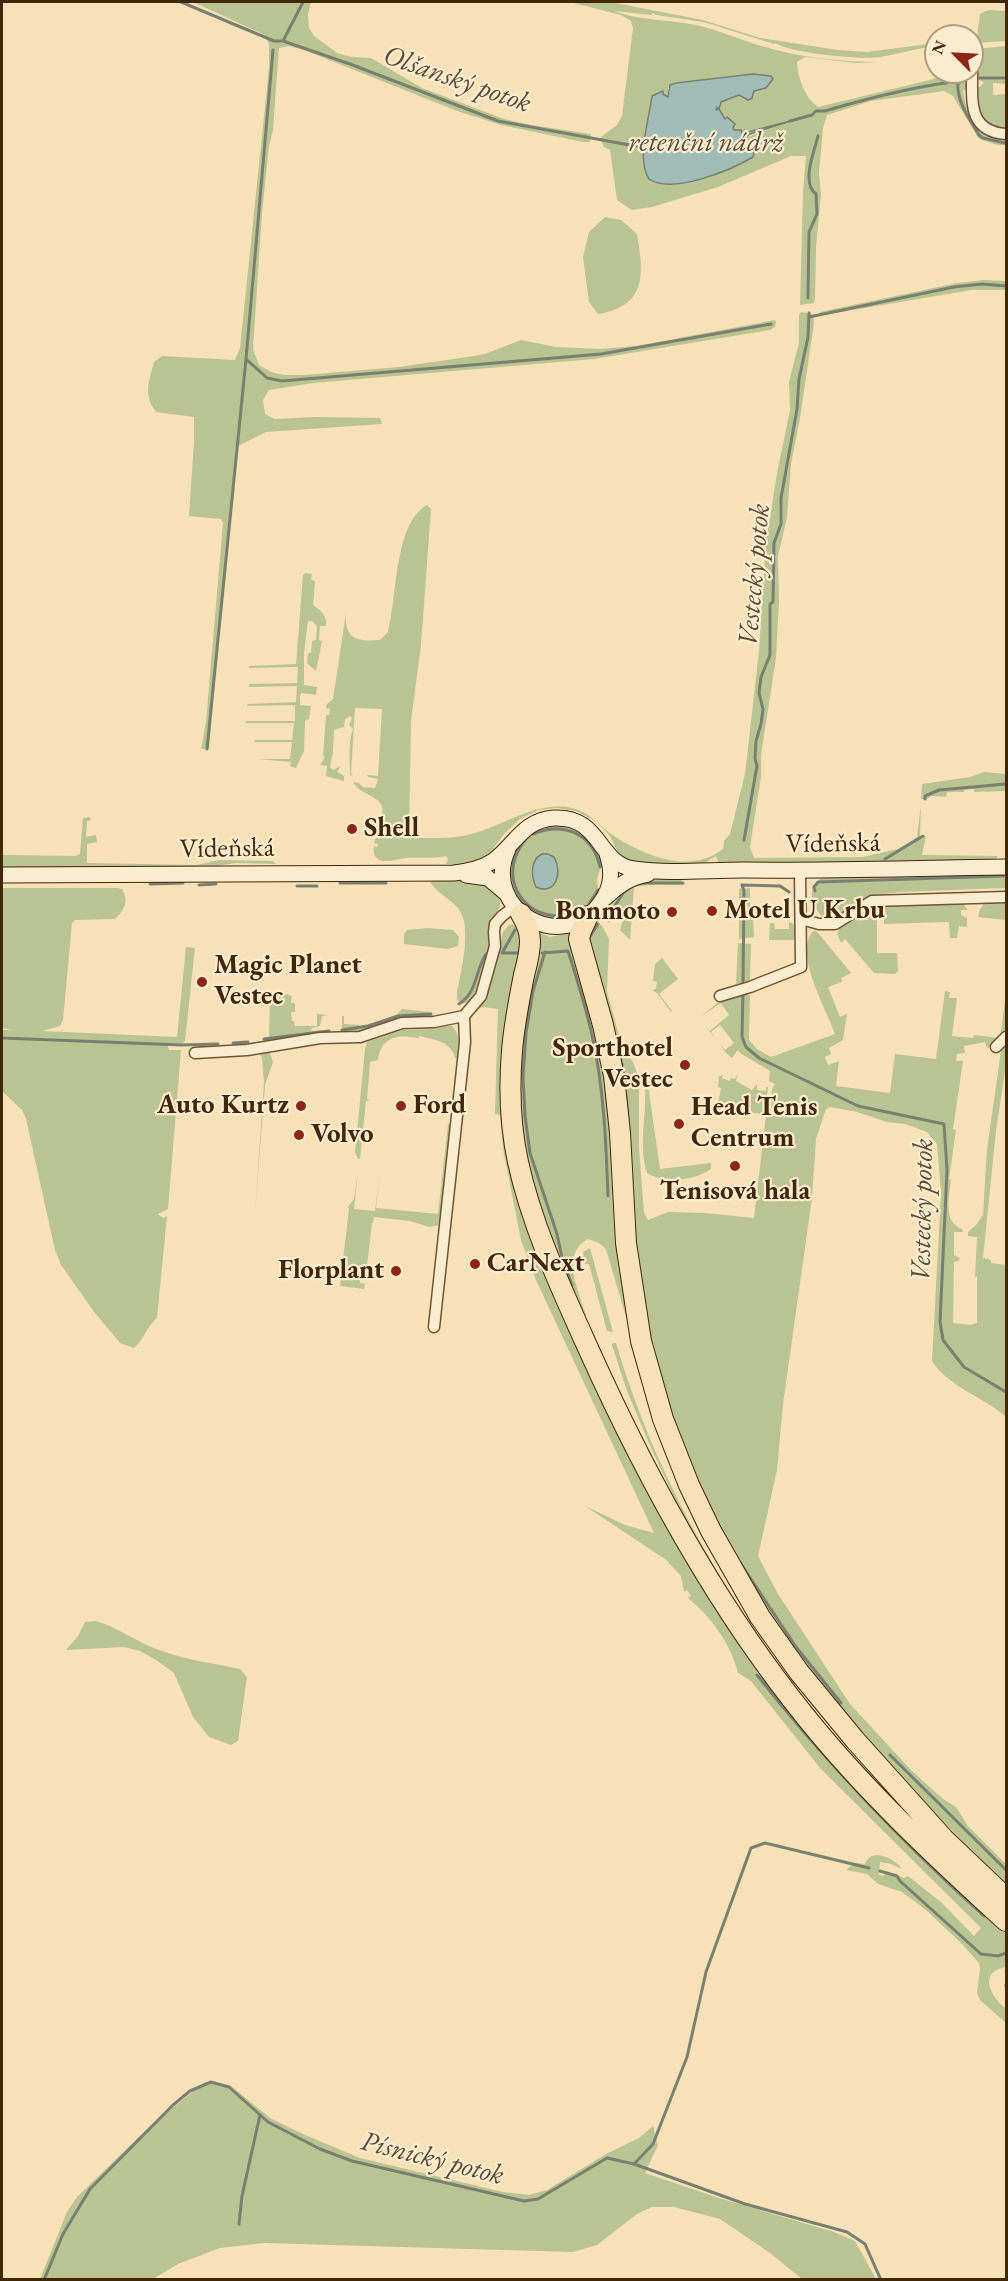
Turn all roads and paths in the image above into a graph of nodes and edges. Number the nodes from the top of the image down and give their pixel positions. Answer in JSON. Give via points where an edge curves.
{"nodes":[{"id":1,"x":973,"y":84,"type":"edge"},
{"id":2,"x":1006,"y":134,"type":"edge"},
{"id":3,"x":510,"y":844,"type":"junction"},
{"id":4,"x":605,"y":850,"type":"junction"},
{"id":5,"x":1006,"y":867,"type":"edge"},
{"id":6,"x":800,"y":871,"type":"junction"},
{"id":7,"x":659,"y":872,"type":"junction"},
{"id":8,"x":454,"y":873,"type":"junction"},
{"id":9,"x":2,"y":875,"type":"edge"},
{"id":10,"x":1006,"y":897,"type":"edge"},
{"id":11,"x":603,"y":900,"type":"junction"},
{"id":12,"x":514,"y":905,"type":"junction"},
{"id":13,"x":588,"y":916,"type":"junction"},
{"id":14,"x":801,"y":919,"type":"junction"},
{"id":15,"x":720,"y":996,"type":"dead end"},
{"id":16,"x":464,"y":1016,"type":"junction"},
{"id":17,"x":1006,"y":1037,"type":"edge"},
{"id":18,"x":996,"y":1047,"type":"dead end"},
{"id":19,"x":195,"y":1053,"type":"dead end"},
{"id":20,"x":434,"y":1327,"type":"dead end"},
{"id":21,"x":1006,"y":1898,"type":"edge"},
{"id":22,"x":1006,"y":1921,"type":"edge"}],
"edges":[{"from":1,"to":2,"type":"street","via":[[976,120],[984,129]]},
{"from":3,"to":4,"type":"main road","name":"Vídeňská","via":[[534,823],[560,818],[588,828]]},
{"from":3,"to":8,"type":"main road","name":"Vídeňská","via":[[486,865]]},
{"from":3,"to":12,"type":"main road","via":[[502,879]]},
{"from":4,"to":7,"type":"main road","name":"Vídeňská","via":[[624,867]]},
{"from":4,"to":11,"type":"main road","name":"Vídeňská","via":[[611,876]]},
{"from":5,"to":6,"type":"main road","name":"Vídeňská"},
{"from":6,"to":7,"type":"main road","name":"Vídeňská"},
{"from":6,"to":14,"type":"street"},
{"from":7,"to":11,"type":"main road","name":"Vídeňská","via":[[628,880]]},
{"from":8,"to":9,"type":"main road","name":"Vídeňská"},
{"from":8,"to":12,"type":"main road","name":"Vídeňská","via":[[488,878]]},
{"from":10,"to":14,"type":"street","via":[[872,901],[835,924]]},
{"from":11,"to":13,"type":"main road","name":"Vídeňská"},
{"from":12,"to":13,"type":"main road","name":"Vídeňská","via":[[536,922],[554,926],[575,923]]},
{"from":12,"to":16,"type":"street","via":[[495,924],[495,946],[481,996]]},
{"from":12,"to":22,"type":"highway","via":[[528,928],[530,942],[511,1058],[511,1106],[518,1162],[530,1208],[622,1422],[719,1594],[800,1710],[886,1806]]},
{"from":13,"to":21,"type":"highway","via":[[579,939],[614,1076],[633,1300],[653,1388],[682,1469],[711,1531],[760,1617],[799,1672],[944,1839]]},
{"from":14,"to":15,"type":"street","via":[[801,967]]},
{"from":16,"to":19,"type":"street","via":[[402,1023],[360,1036]]},
{"from":16,"to":20,"type":"street","via":[[465,1042]]},
{"from":17,"to":18,"type":"street"}]}
